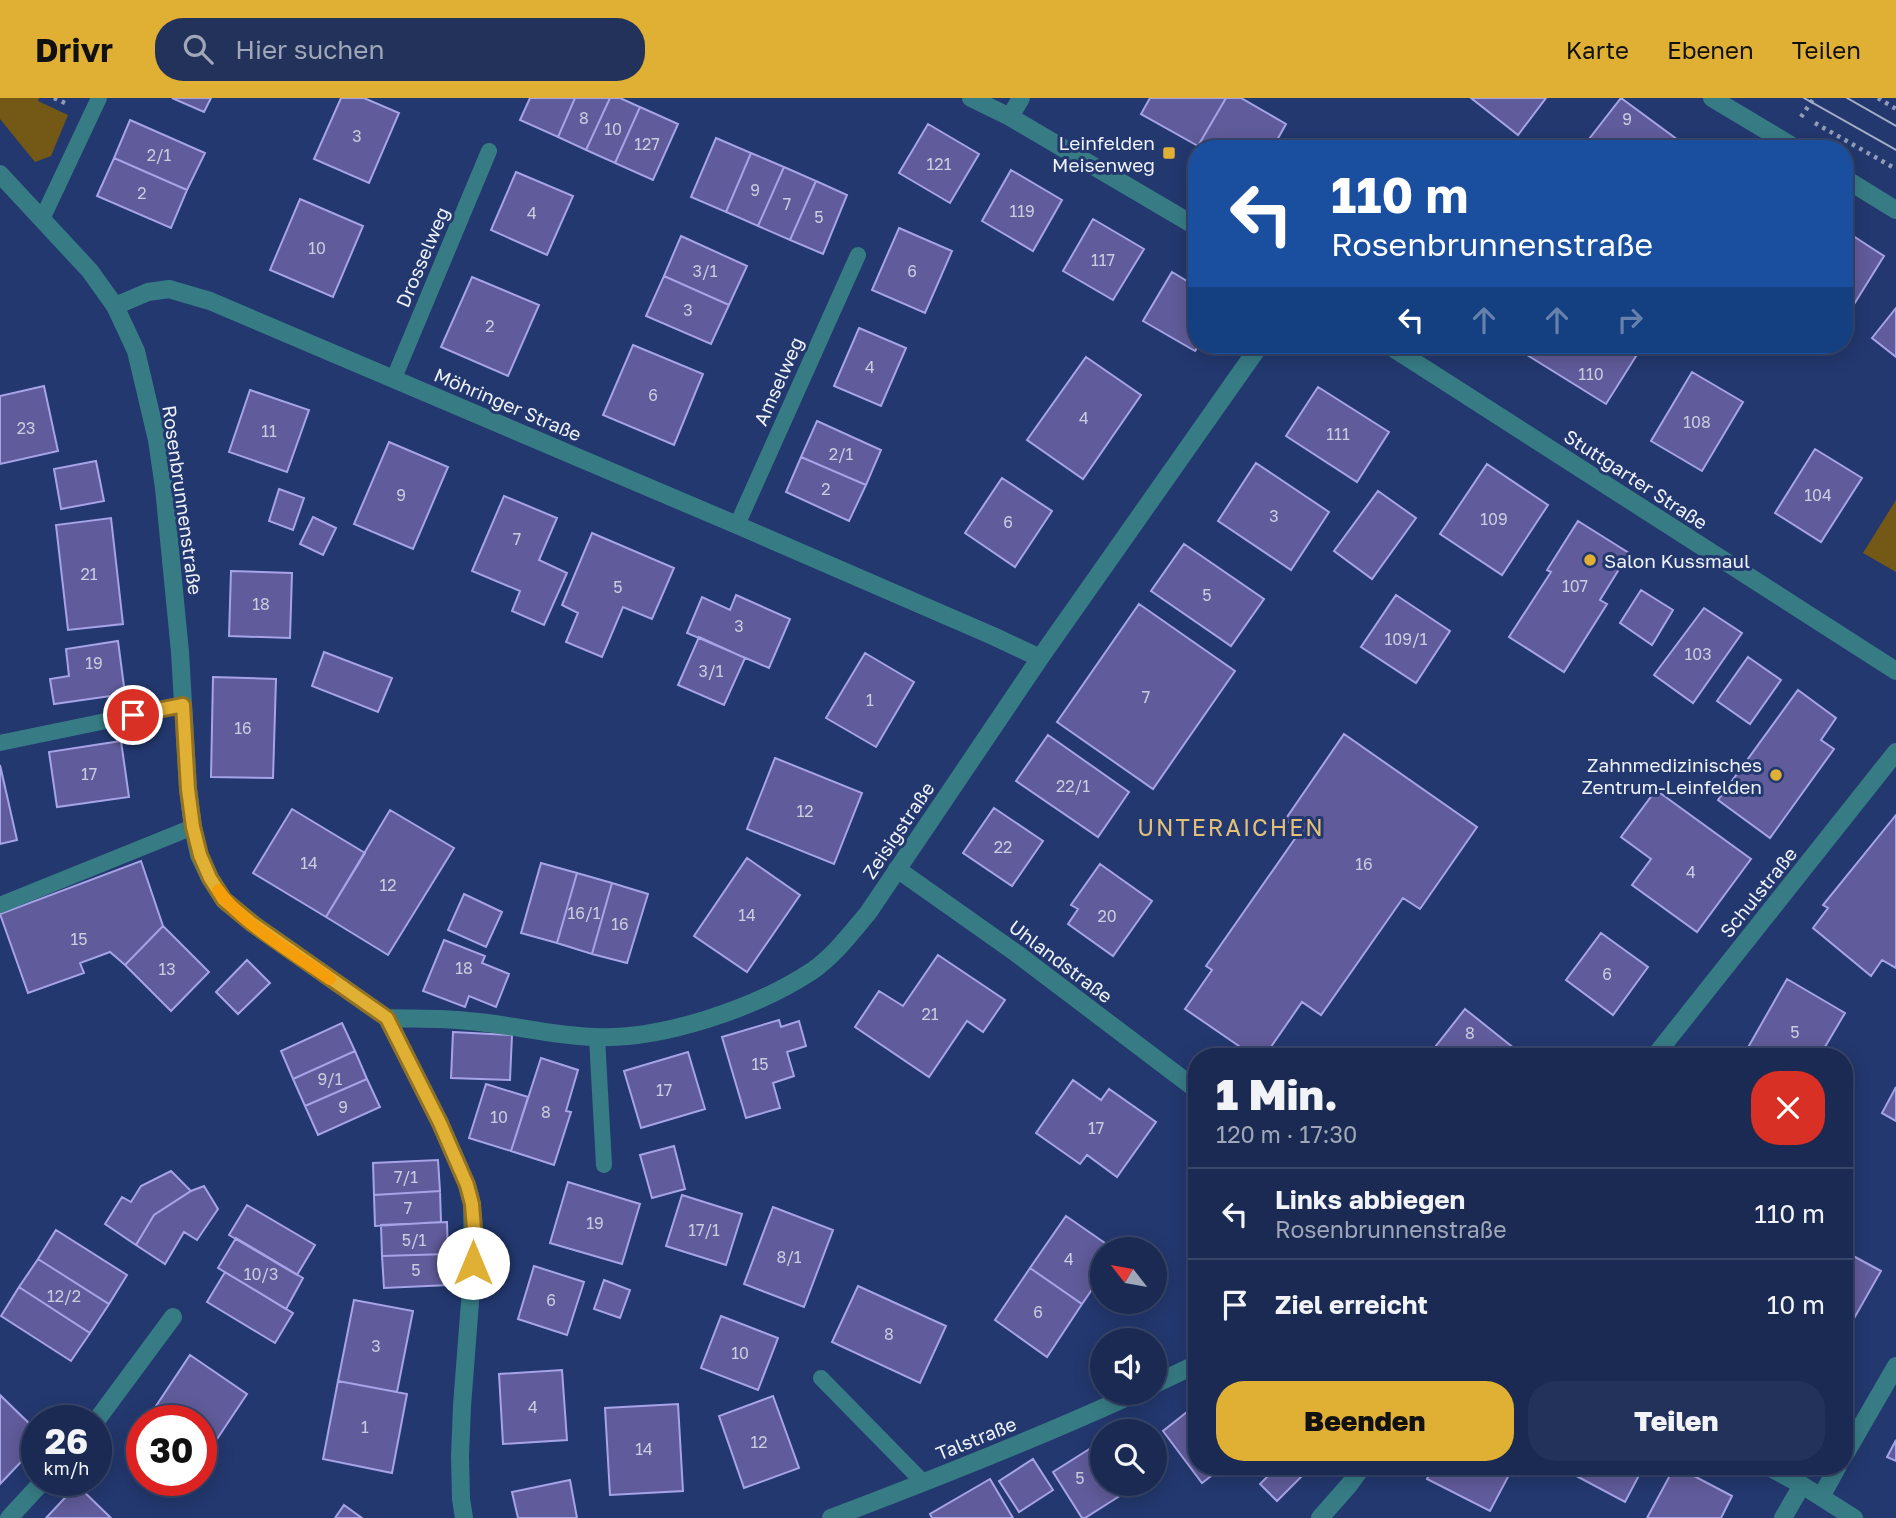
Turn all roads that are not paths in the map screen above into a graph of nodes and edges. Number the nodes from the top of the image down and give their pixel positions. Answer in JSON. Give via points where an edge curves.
{"nodes":[{"id":1,"x":99,"y":98,"type":"edge"},
{"id":2,"x":971,"y":98,"type":"edge"},
{"id":3,"x":1021,"y":98,"type":"edge"},
{"id":4,"x":1712,"y":98,"type":"edge"},
{"id":5,"x":1010,"y":117,"type":"junction"},
{"id":6,"x":1782,"y":140,"type":"edge"},
{"id":7,"x":489,"y":151,"type":"dead end"},
{"id":8,"x":0,"y":174,"type":"edge"},
{"id":9,"x":1853,"y":184,"type":"edge"},
{"id":10,"x":1896,"y":210,"type":"edge"},
{"id":11,"x":42,"y":219,"type":"junction"},
{"id":12,"x":1188,"y":222,"type":"edge"},
{"id":13,"x":858,"y":254,"type":"dead end"},
{"id":14,"x":115,"y":306,"type":"junction"},
{"id":15,"x":1254,"y":354,"type":"edge"},
{"id":16,"x":1402,"y":354,"type":"edge"},
{"id":17,"x":394,"y":378,"type":"junction"},
{"id":18,"x":737,"y":526,"type":"junction"},
{"id":19,"x":1040,"y":658,"type":"junction"},
{"id":20,"x":1896,"y":671,"type":"edge"},
{"id":21,"x":183,"y":705,"type":"junction"},
{"id":22,"x":0,"y":743,"type":"edge"},
{"id":23,"x":1896,"y":752,"type":"edge"},
{"id":24,"x":193,"y":827,"type":"junction"},
{"id":25,"x":897,"y":869,"type":"junction"},
{"id":26,"x":0,"y":905,"type":"edge"},
{"id":27,"x":387,"y":1018,"type":"junction"},
{"id":28,"x":597,"y":1038,"type":"junction"},
{"id":29,"x":1661,"y":1048,"type":"edge"},
{"id":30,"x":1188,"y":1083,"type":"edge"},
{"id":31,"x":604,"y":1165,"type":"dead end"},
{"id":32,"x":173,"y":1317,"type":"dead end"},
{"id":33,"x":1896,"y":1366,"type":"edge"},
{"id":34,"x":1188,"y":1368,"type":"edge"},
{"id":35,"x":821,"y":1378,"type":"dead end"},
{"id":36,"x":1167,"y":1378,"type":"edge"},
{"id":37,"x":108,"y":1405,"type":"edge"},
{"id":38,"x":1109,"y":1405,"type":"edge"},
{"id":39,"x":1853,"y":1440,"type":"edge"},
{"id":40,"x":1356,"y":1475,"type":"edge"},
{"id":41,"x":1783,"y":1475,"type":"edge"},
{"id":42,"x":1833,"y":1475,"type":"edge"},
{"id":43,"x":923,"y":1482,"type":"junction"},
{"id":44,"x":1801,"y":1485,"type":"junction"},
{"id":45,"x":29,"y":1496,"type":"edge"},
{"id":46,"x":1821,"y":1497,"type":"junction"},
{"id":47,"x":9,"y":1518,"type":"edge"},
{"id":48,"x":464,"y":1518,"type":"edge"},
{"id":49,"x":831,"y":1518,"type":"edge"},
{"id":50,"x":1320,"y":1518,"type":"edge"},
{"id":51,"x":1783,"y":1518,"type":"edge"},
{"id":52,"x":1854,"y":1518,"type":"edge"}],
"edges":[{"from":1,"to":11,"type":"lane"},
{"from":2,"to":5,"type":"street"},
{"from":3,"to":5,"type":"street"},
{"from":4,"to":6,"type":"street"},
{"from":5,"to":12,"type":"street"},
{"from":7,"to":17,"type":"lane","name":"Drosselweg"},
{"from":8,"to":11,"type":"street"},
{"from":9,"to":10,"type":"street"},
{"from":11,"to":14,"type":"street"},
{"from":13,"to":18,"type":"lane","name":"Amselweg"},
{"from":14,"to":17,"type":"street","name":"Möhringer Straße","via":[[169,289],[210,301]]},
{"from":14,"to":21,"type":"street","name":"Rosenbrunnenstraße","via":[[136,351],[157,440]]},
{"from":15,"to":19,"type":"street","name":"Zeisigstraße"},
{"from":16,"to":20,"type":"street","name":"Stuttgarter Straße"},
{"from":17,"to":18,"type":"street","name":"Möhringer Straße"},
{"from":18,"to":19,"type":"street","name":"Möhringer Straße"},
{"from":19,"to":25,"type":"street","name":"Zeisigstraße"},
{"from":21,"to":22,"type":"lane"},
{"from":21,"to":24,"type":"street","name":"Rosenbrunnenstraße"},
{"from":23,"to":29,"type":"street","name":"Schulstraße"},
{"from":24,"to":26,"type":"lane"},
{"from":24,"to":27,"type":"street","name":"Rosenbrunnenstraße","via":[[200,855],[224,900]]},
{"from":25,"to":28,"type":"street","name":"Zeisigstraße","via":[[841,946],[814,970],[738,1008],[690,1024]]},
{"from":25,"to":30,"type":"street","name":"Uhlandstraße"},
{"from":27,"to":28,"type":"street","name":"Zeisigstraße","via":[[467,1020]]},
{"from":27,"to":48,"type":"street","name":"Rosenbrunnenstraße","via":[[455,1156],[472,1204],[473,1263],[460,1456]]},
{"from":28,"to":31,"type":"lane"},
{"from":32,"to":37,"type":"street"},
{"from":33,"to":39,"type":"street"},
{"from":34,"to":36,"type":"street"},
{"from":35,"to":43,"type":"lane"},
{"from":38,"to":43,"type":"street","name":"Talstraße"},
{"from":40,"to":50,"type":"street"},
{"from":41,"to":44,"type":"street"},
{"from":42,"to":46,"type":"street"},
{"from":43,"to":49,"type":"street","name":"Talstraße"},
{"from":44,"to":46,"type":"street"},
{"from":44,"to":51,"type":"street"},
{"from":45,"to":47,"type":"street"},
{"from":46,"to":52,"type":"street"}]}
